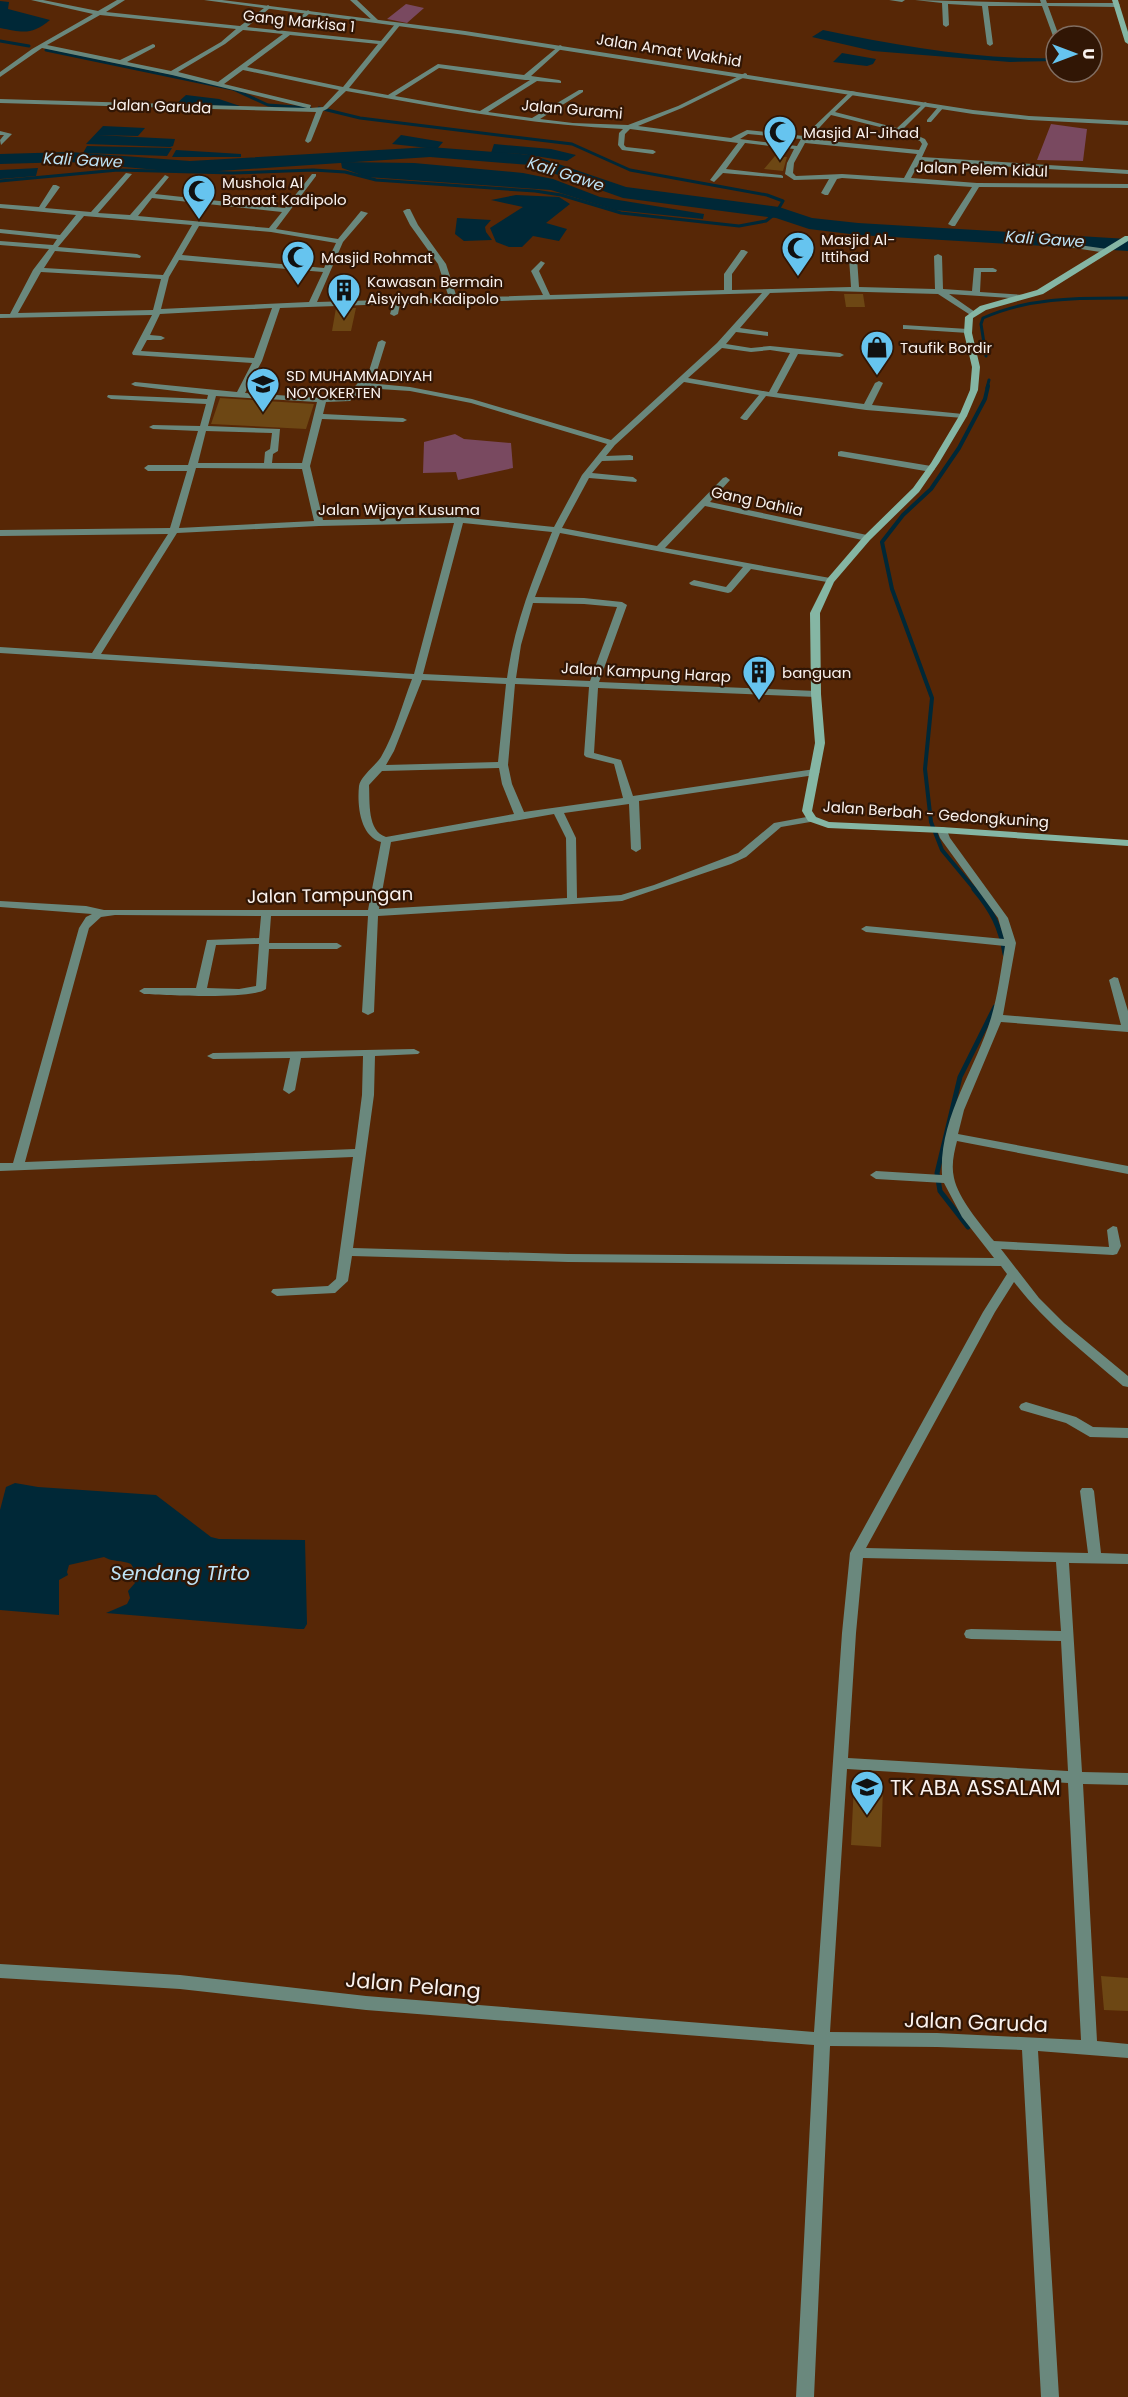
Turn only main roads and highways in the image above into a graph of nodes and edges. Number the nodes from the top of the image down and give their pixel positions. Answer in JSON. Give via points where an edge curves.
{"nodes":[{"id":1,"x":1116,"y":3,"type":"edge"},
{"id":2,"x":1128,"y":42,"type":"edge"},
{"id":3,"x":1128,"y":238,"type":"edge"},
{"id":4,"x":1128,"y":843,"type":"edge"}],
"edges":[{"from":1,"to":2,"type":"main road"},
{"from":3,"to":4,"type":"main road","name":"Jalan Berbah - Gedongkuning","via":[[1057,284],[972,314],[968,331],[976,368],[974,390],[963,416],[916,490],[830,580],[815,614],[820,743],[807,811],[812,819],[828,825]]}]}
